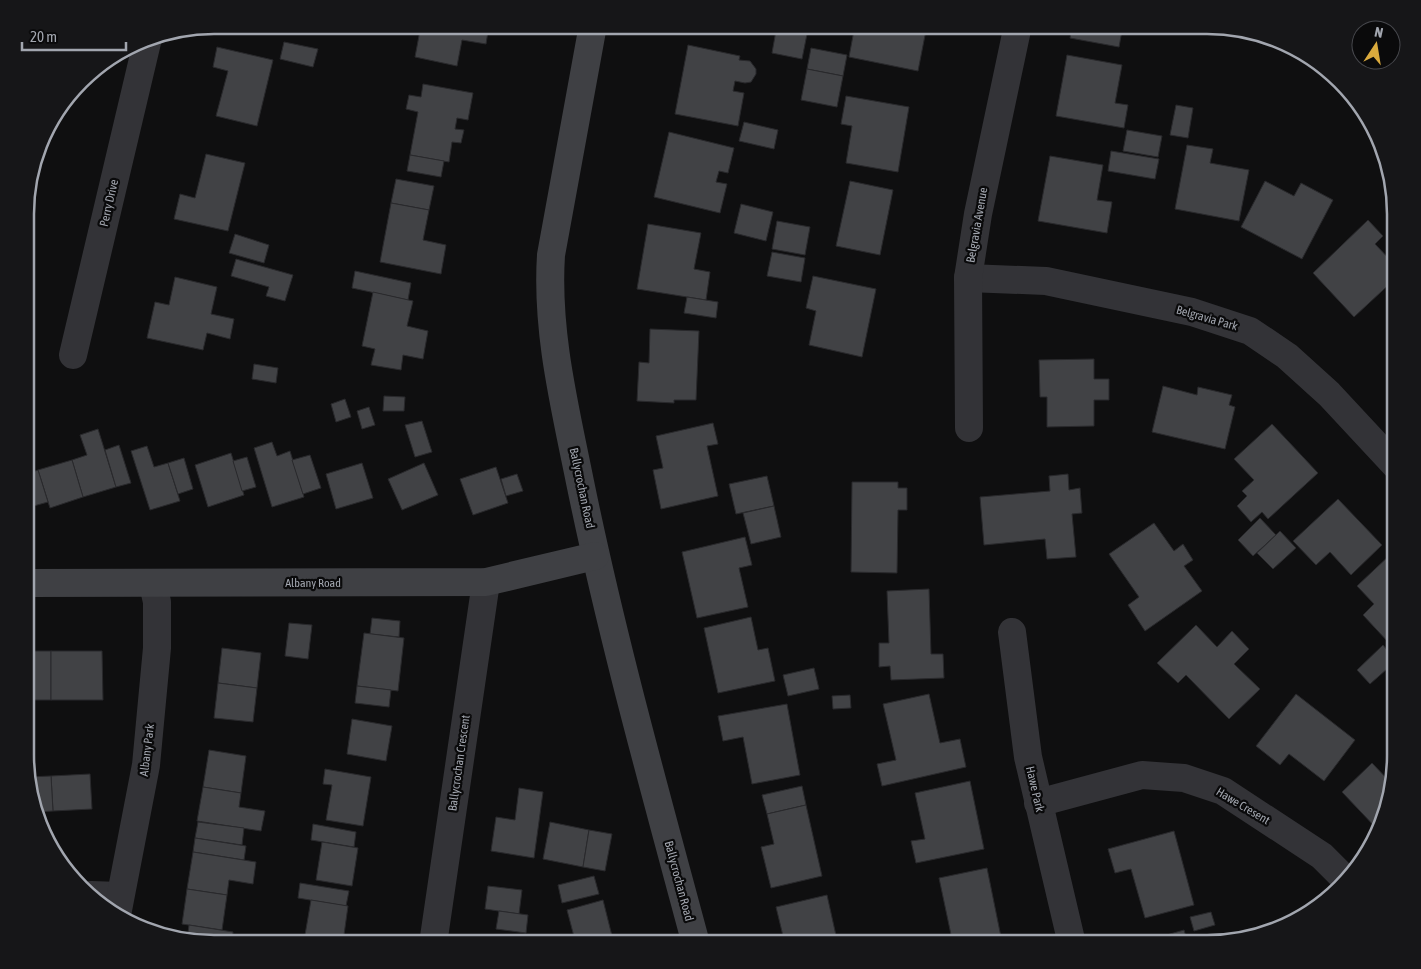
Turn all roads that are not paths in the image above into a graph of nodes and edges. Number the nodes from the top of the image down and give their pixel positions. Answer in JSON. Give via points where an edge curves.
{"nodes":[{"id":1,"x":591,"y":34,"type":"edge"},
{"id":2,"x":1016,"y":34,"type":"edge"},
{"id":3,"x":140,"y":49,"type":"edge"},
{"id":4,"x":968,"y":278,"type":"junction"},
{"id":5,"x":73,"y":355,"type":"dead end"},
{"id":6,"x":969,"y":428,"type":"dead end"},
{"id":7,"x":1387,"y":456,"type":"edge"},
{"id":8,"x":595,"y":556,"type":"junction"},
{"id":9,"x":486,"y":582,"type":"junction"},
{"id":10,"x":34,"y":583,"type":"edge"},
{"id":11,"x":153,"y":584,"type":"junction"},
{"id":12,"x":1012,"y":632,"type":"dead end"},
{"id":13,"x":1038,"y":803,"type":"junction"},
{"id":14,"x":1341,"y":876,"type":"edge"},
{"id":15,"x":118,"y":905,"type":"edge"},
{"id":16,"x":434,"y":935,"type":"edge"},
{"id":17,"x":694,"y":935,"type":"edge"},
{"id":18,"x":1070,"y":935,"type":"edge"}],
"edges":[{"from":1,"to":8,"type":"street","name":"Ballycrochan Road","via":[[551,255],[549,285],[556,363]]},
{"from":2,"to":4,"type":"street","name":"Belgravia Avenue","via":[[978,214]]},
{"from":3,"to":5,"type":"street","name":"Perry Drive"},
{"from":4,"to":6,"type":"street","name":"Belgravia Avenue"},
{"from":4,"to":7,"type":"street","name":"Belgravia Park","via":[[1046,281],[1192,312],[1250,331],[1287,356],[1329,394]]},
{"from":8,"to":9,"type":"street","name":"Albany Road"},
{"from":8,"to":17,"type":"street","name":"Ballycrochan Road"},
{"from":9,"to":11,"type":"street","name":"Albany Road"},
{"from":9,"to":16,"type":"street","name":"Ballycrochan Crescent"},
{"from":10,"to":11,"type":"street","name":"Albany Road"},
{"from":11,"to":15,"type":"street","name":"Albany Park","via":[[157,648],[146,765]]},
{"from":12,"to":13,"type":"street","name":"Hawe Park","via":[[1028,757]]},
{"from":13,"to":14,"type":"street","name":"Hawe Cresent","via":[[1142,774],[1184,778],[1223,791],[1322,856]]},
{"from":13,"to":18,"type":"street","name":"Hawe Park"}]}
